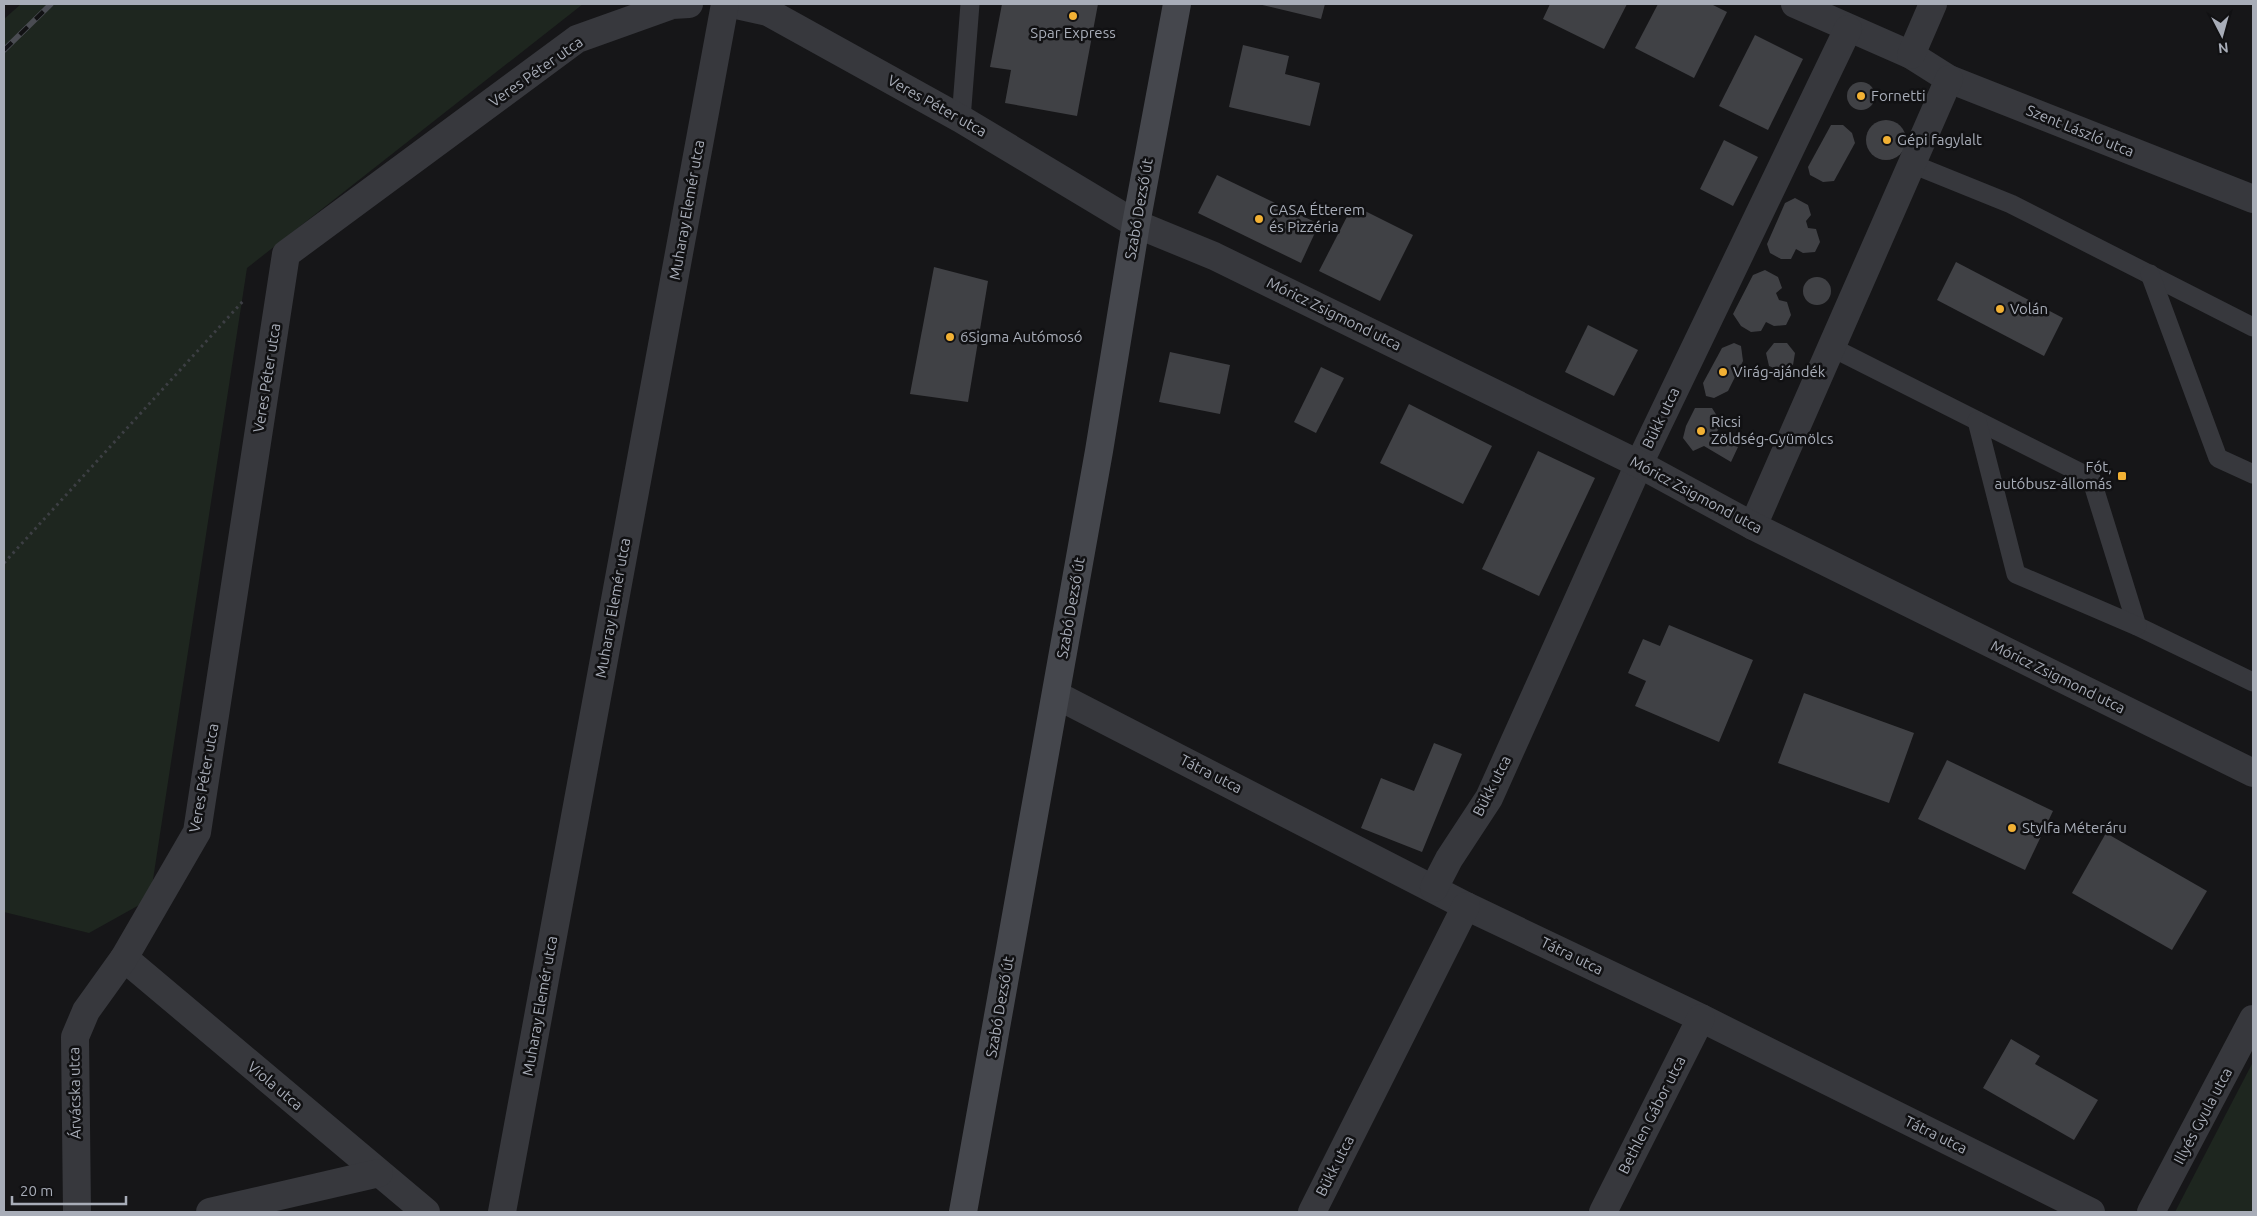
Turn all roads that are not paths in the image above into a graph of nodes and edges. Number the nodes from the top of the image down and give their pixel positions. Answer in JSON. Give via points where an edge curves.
{"nodes":[{"id":1,"x":689,"y":4,"type":"edge"},
{"id":2,"x":725,"y":4,"type":"edge"},
{"id":3,"x":732,"y":4,"type":"edge"},
{"id":4,"x":970,"y":4,"type":"edge"},
{"id":5,"x":1177,"y":4,"type":"edge"},
{"id":6,"x":1795,"y":4,"type":"edge"},
{"id":7,"x":1933,"y":4,"type":"edge"},
{"id":8,"x":1848,"y":29,"type":"junction"},
{"id":9,"x":1911,"y":55,"type":"junction"},
{"id":10,"x":1949,"y":79,"type":"junction"},
{"id":11,"x":961,"y":119,"type":"junction"},
{"id":12,"x":1912,"y":164,"type":"junction"},
{"id":13,"x":2253,"y":199,"type":"edge"},
{"id":14,"x":1136,"y":224,"type":"junction"},
{"id":15,"x":2150,"y":274,"type":"junction"},
{"id":16,"x":2253,"y":327,"type":"edge"},
{"id":17,"x":1831,"y":347,"type":"junction"},
{"id":18,"x":1977,"y":421,"type":"junction"},
{"id":19,"x":1640,"y":464,"type":"junction"},
{"id":20,"x":2253,"y":474,"type":"edge"},
{"id":21,"x":1753,"y":526,"type":"junction"},
{"id":22,"x":2137,"y":626,"type":"junction"},
{"id":23,"x":2253,"y":682,"type":"edge"},
{"id":24,"x":1056,"y":695,"type":"junction"},
{"id":25,"x":2253,"y":773,"type":"edge"},
{"id":26,"x":1434,"y":888,"type":"junction"},
{"id":27,"x":1466,"y":906,"type":"junction"},
{"id":28,"x":124,"y":958,"type":"junction"},
{"id":29,"x":1701,"y":1018,"type":"junction"},
{"id":30,"x":2253,"y":1019,"type":"edge"},
{"id":31,"x":379,"y":1173,"type":"junction"},
{"id":32,"x":77,"y":1212,"type":"edge"},
{"id":33,"x":210,"y":1212,"type":"edge"},
{"id":34,"x":426,"y":1212,"type":"edge"},
{"id":35,"x":502,"y":1212,"type":"edge"},
{"id":36,"x":963,"y":1212,"type":"edge"},
{"id":37,"x":1312,"y":1212,"type":"edge"},
{"id":38,"x":1603,"y":1212,"type":"edge"},
{"id":39,"x":2091,"y":1212,"type":"edge"},
{"id":40,"x":2151,"y":1212,"type":"edge"}],
"edges":[{"from":1,"to":28,"type":"street","name":"Veres Péter utca","via":[[672,4],[577,39],[286,254],[197,832]]},
{"from":2,"to":35,"type":"street","name":"Muharay Elemér utca"},
{"from":3,"to":11,"type":"street","name":"Veres Péter utca","via":[[768,12]]},
{"from":4,"to":11,"type":"lane"},
{"from":5,"to":14,"type":"main road","name":"Szabó Dezső út"},
{"from":6,"to":8,"type":"street","name":"Szent László utca"},
{"from":7,"to":9,"type":"street"},
{"from":8,"to":9,"type":"street","name":"Szent László utca"},
{"from":8,"to":19,"type":"street","name":"Bükk utca"},
{"from":9,"to":10,"type":"street","name":"Szent László utca"},
{"from":10,"to":12,"type":"street"},
{"from":10,"to":13,"type":"street","name":"Szent László utca"},
{"from":11,"to":14,"type":"street","name":"Veres Péter utca"},
{"from":12,"to":15,"type":"lane","via":[[2011,204]]},
{"from":12,"to":17,"type":"street"},
{"from":14,"to":19,"type":"street","name":"Móricz Zsigmond utca","via":[[1214,256]]},
{"from":14,"to":24,"type":"main road","name":"Szabó Dezső út"},
{"from":15,"to":16,"type":"lane"},
{"from":15,"to":20,"type":"lane","via":[[2218,458]]},
{"from":17,"to":18,"type":"lane"},
{"from":17,"to":21,"type":"street"},
{"from":18,"to":22,"type":"lane","via":[[2091,478]]},
{"from":18,"to":22,"type":"lane","via":[[2016,574]]},
{"from":19,"to":21,"type":"street","name":"Móricz Zsigmond utca"},
{"from":19,"to":26,"type":"street","name":"Bükk utca","via":[[1489,798]]},
{"from":21,"to":25,"type":"street","name":"Móricz Zsigmond utca"},
{"from":22,"to":23,"type":"lane"},
{"from":24,"to":26,"type":"street","name":"Tátra utca"},
{"from":24,"to":36,"type":"main road","name":"Szabó Dezső út"},
{"from":26,"to":27,"type":"street","name":"Tátra utca"},
{"from":27,"to":29,"type":"street","name":"Tátra utca"},
{"from":27,"to":37,"type":"street","name":"Bükk utca"},
{"from":28,"to":31,"type":"street","name":"Viola utca"},
{"from":28,"to":32,"type":"street","name":"Árvácska utca","via":[[86,1011],[75,1037]]},
{"from":29,"to":38,"type":"street","name":"Bethlen Gábor utca"},
{"from":29,"to":39,"type":"street","name":"Tátra utca"},
{"from":30,"to":40,"type":"street","name":"Illyés Gyula utca"},
{"from":31,"to":33,"type":"street"},
{"from":31,"to":34,"type":"street","name":"Viola utca"}]}
